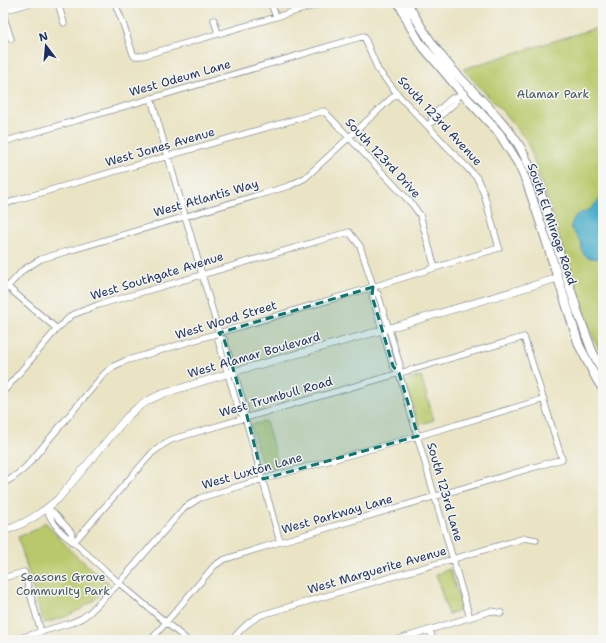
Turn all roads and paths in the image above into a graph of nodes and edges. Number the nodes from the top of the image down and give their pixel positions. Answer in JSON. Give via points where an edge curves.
{"nodes":[{"id":1,"x":31,"y":3,"type":"edge"},
{"id":2,"x":58,"y":3,"type":"edge"},
{"id":3,"x":115,"y":3,"type":"edge"},
{"id":4,"x":272,"y":3,"type":"edge"},
{"id":5,"x":324,"y":3,"type":"edge"},
{"id":6,"x":399,"y":3,"type":"edge"},
{"id":7,"x":407,"y":3,"type":"edge"},
{"id":8,"x":3,"y":11,"type":"edge"},
{"id":9,"x":3,"y":14,"type":"edge"},
{"id":10,"x":276,"y":17,"type":"junction"},
{"id":11,"x":214,"y":20,"type":"dead end"},
{"id":12,"x":64,"y":23,"type":"dead end"},
{"id":13,"x":218,"y":34,"type":"junction"},
{"id":14,"x":364,"y":36,"type":"joint"},
{"id":15,"x":11,"y":39,"type":"dead end"},
{"id":16,"x":397,"y":93,"type":"junction"},
{"id":17,"x":459,"y":96,"type":"junction"},
{"id":18,"x":151,"y":98,"type":"junction"},
{"id":19,"x":324,"y":111,"type":"joint"},
{"id":20,"x":430,"y":124,"type":"junction"},
{"id":21,"x":349,"y":137,"type":"junction"},
{"id":22,"x":3,"y":142,"type":"edge"},
{"id":23,"x":168,"y":156,"type":"junction"},
{"id":24,"x":3,"y":205,"type":"edge"},
{"id":25,"x":185,"y":216,"type":"junction"},
{"id":26,"x":349,"y":232,"type":"joint"},
{"id":27,"x":499,"y":248,"type":"joint"},
{"id":28,"x":435,"y":268,"type":"junction"},
{"id":29,"x":202,"y":274,"type":"junction"},
{"id":30,"x":558,"y":278,"type":"junction"},
{"id":31,"x":5,"y":284,"type":"edge"},
{"id":32,"x":374,"y":290,"type":"junction"},
{"id":33,"x":3,"y":292,"type":"edge"},
{"id":34,"x":57,"y":329,"type":"junction"},
{"id":35,"x":386,"y":329,"type":"junction"},
{"id":36,"x":219,"y":336,"type":"junction"},
{"id":37,"x":603,"y":372,"type":"edge"},
{"id":38,"x":230,"y":373,"type":"junction"},
{"id":39,"x":399,"y":373,"type":"junction"},
{"id":40,"x":603,"y":389,"type":"edge"},
{"id":41,"x":3,"y":392,"type":"edge"},
{"id":42,"x":544,"y":399,"type":"junction"},
{"id":43,"x":245,"y":417,"type":"junction"},
{"id":44,"x":418,"y":436,"type":"junction"},
{"id":45,"x":263,"y":479,"type":"junction"},
{"id":46,"x":3,"y":483,"type":"edge"},
{"id":47,"x":434,"y":497,"type":"junction"},
{"id":48,"x":47,"y":509,"type":"junction"},
{"id":49,"x":3,"y":532,"type":"edge"},
{"id":50,"x":536,"y":540,"type":"dead end"},
{"id":51,"x":74,"y":542,"type":"junction"},
{"id":52,"x":280,"y":542,"type":"junction"},
{"id":53,"x":453,"y":559,"type":"junction"},
{"id":54,"x":3,"y":578,"type":"edge"},
{"id":55,"x":119,"y":583,"type":"junction"},
{"id":56,"x":501,"y":614,"type":"dead end"},
{"id":57,"x":470,"y":618,"type":"junction"},
{"id":58,"x":166,"y":623,"type":"junction"},
{"id":59,"x":430,"y":630,"type":"junction"},
{"id":60,"x":41,"y":632,"type":"junction"},
{"id":61,"x":13,"y":640,"type":"edge"},
{"id":62,"x":151,"y":640,"type":"edge"},
{"id":63,"x":187,"y":640,"type":"edge"},
{"id":64,"x":232,"y":640,"type":"edge"},
{"id":65,"x":396,"y":640,"type":"edge"},
{"id":66,"x":433,"y":640,"type":"edge"}],
"edges":[{"from":1,"to":8,"type":"street"},
{"from":2,"to":12,"type":"street"},
{"from":3,"to":13,"type":"street","via":[[134,56],[142,56]]},
{"from":4,"to":10,"type":"street"},
{"from":5,"to":10,"type":"street"},
{"from":6,"to":17,"type":"main road","name":"South El Mirage Road","via":[[420,43]]},
{"from":7,"to":37,"type":"main road","name":"South El Mirage Road","via":[[436,50],[505,127],[529,164],[538,184],[592,351]]},
{"from":9,"to":15,"type":"street"},
{"from":10,"to":13,"type":"street"},
{"from":11,"to":13,"type":"street"},
{"from":14,"to":16,"type":"street","name":"South 123rd Avenue","via":[[378,70]]},
{"from":14,"to":18,"type":"street","name":"West Odeum Lane"},
{"from":16,"to":20,"type":"street","name":"South 123rd Avenue"},
{"from":16,"to":21,"type":"street","name":"West Atlantis Way"},
{"from":17,"to":20,"type":"street","via":[[452,98],[432,116]]},
{"from":17,"to":30,"type":"main road","name":"South El Mirage Road","via":[[499,133],[518,163]]},
{"from":18,"to":22,"type":"street","name":"West Odeum Lane"},
{"from":18,"to":23,"type":"street"},
{"from":19,"to":21,"type":"street","name":"South 123rd Drive"},
{"from":19,"to":23,"type":"street","name":"West Jones Avenue"},
{"from":20,"to":27,"type":"street","name":"South 123rd Avenue","via":[[477,178]]},
{"from":21,"to":25,"type":"street","name":"West Atlantis Way","via":[[299,182]]},
{"from":21,"to":28,"type":"street","name":"South 123rd Drive","via":[[420,215]]},
{"from":23,"to":24,"type":"street","name":"West Jones Avenue"},
{"from":23,"to":25,"type":"street"},
{"from":25,"to":29,"type":"street"},
{"from":25,"to":31,"type":"street","name":"West Atlantis Way","via":[[41,259]]},
{"from":26,"to":29,"type":"street","name":"West Southgate Avenue"},
{"from":26,"to":32,"type":"street","name":"South 123rd Lane","via":[[360,246]]},
{"from":27,"to":28,"type":"street","name":"West Wood Street"},
{"from":28,"to":32,"type":"street","name":"West Wood Street"},
{"from":29,"to":34,"type":"street","name":"West Southgate Avenue","via":[[98,305],[72,315]]},
{"from":29,"to":36,"type":"street"},
{"from":30,"to":35,"type":"street","name":"West Alamar Boulevard"},
{"from":30,"to":40,"type":"main road","name":"South El Mirage Road","via":[[579,345]]},
{"from":31,"to":33,"type":"street","name":"West Atlantis Way"},
{"from":31,"to":34,"type":"street"},
{"from":32,"to":35,"type":"street","name":"South 123rd Lane","via":[[378,294]]},
{"from":32,"to":36,"type":"street","name":"West Wood Street"},
{"from":34,"to":41,"type":"street","name":"West Southgate Avenue"},
{"from":35,"to":38,"type":"street","name":"West Alamar Boulevard"},
{"from":35,"to":39,"type":"street","name":"South 123rd Lane","via":[[400,365]]},
{"from":36,"to":38,"type":"street","via":[[224,339]]},
{"from":36,"to":46,"type":"street","name":"West Wood Street","via":[[114,366],[104,374],[25,468]]},
{"from":38,"to":43,"type":"street","via":[[245,408]]},
{"from":38,"to":48,"type":"street","name":"West Alamar Boulevard","via":[[162,394],[137,408]]},
{"from":39,"to":42,"type":"street","name":"West Trumbull Road","via":[[524,336]]},
{"from":39,"to":43,"type":"street","name":"West Trumbull Road"},
{"from":39,"to":44,"type":"street","name":"South 123rd Lane"},
{"from":42,"to":44,"type":"street","name":"West Luxton Lane"},
{"from":42,"to":47,"type":"street","name":"West Parkway Lane","via":[[562,459]]},
{"from":43,"to":45,"type":"street"},
{"from":43,"to":51,"type":"street","name":"West Trumbull Road","via":[[164,444],[152,453]]},
{"from":44,"to":45,"type":"street","name":"West Luxton Lane"},
{"from":44,"to":47,"type":"street","name":"South 123rd Lane"},
{"from":45,"to":52,"type":"street"},
{"from":45,"to":55,"type":"street","name":"West Luxton Lane","via":[[200,498],[184,508]]},
{"from":47,"to":52,"type":"street","name":"West Parkway Lane"},
{"from":47,"to":53,"type":"street","name":"South 123rd Lane"},
{"from":48,"to":49,"type":"street","name":"West Alamar Boulevard","via":[[27,522]]},
{"from":48,"to":51,"type":"street","via":[[54,513],[70,532]]},
{"from":50,"to":53,"type":"street","name":"West Marguerite Avenue","via":[[525,538]]},
{"from":51,"to":55,"type":"street"},
{"from":52,"to":58,"type":"street","name":"West Parkway Lane","via":[[223,560],[214,566]]},
{"from":53,"to":57,"type":"street","name":"South 123rd Lane"},
{"from":53,"to":64,"type":"street","name":"West Marguerite Avenue","via":[[261,615],[251,620]]},
{"from":54,"to":60,"type":"street","via":[[24,572]]},
{"from":55,"to":58,"type":"street"},
{"from":55,"to":60,"type":"street","name":"West Luxton Lane","via":[[82,618]]},
{"from":56,"to":57,"type":"street","via":[[491,611]]},
{"from":57,"to":59,"type":"street"},
{"from":58,"to":62,"type":"street","name":"West Parkway Lane"},
{"from":58,"to":63,"type":"street"},
{"from":59,"to":65,"type":"street"},
{"from":59,"to":66,"type":"street"},
{"from":60,"to":61,"type":"street","name":"West Luxton Lane"}]}
